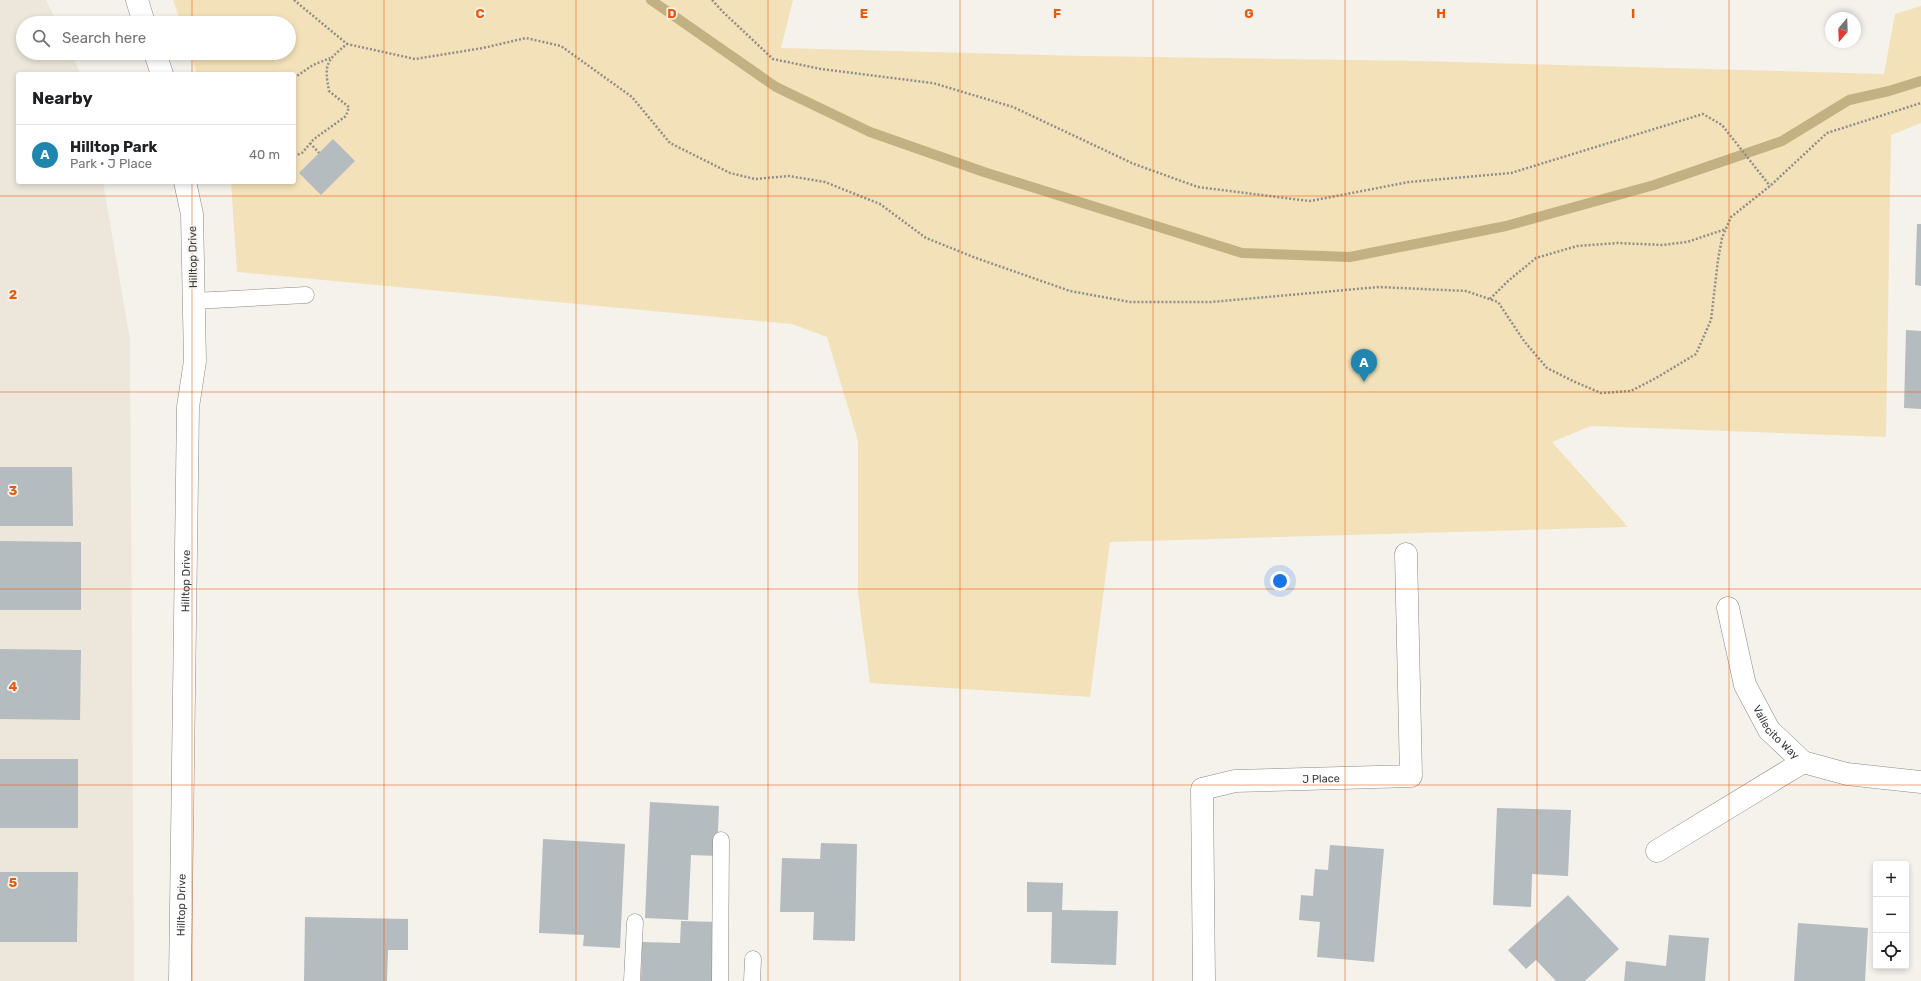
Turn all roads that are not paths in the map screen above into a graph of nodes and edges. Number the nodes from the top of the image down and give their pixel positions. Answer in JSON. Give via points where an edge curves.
{"nodes":[{"id":1,"x":137,"y":0,"type":"edge"},
{"id":2,"x":142,"y":16,"type":"edge"},
{"id":3,"x":157,"y":60,"type":"edge"},
{"id":4,"x":161,"y":72,"type":"edge"},
{"id":5,"x":185,"y":184,"type":"edge"},
{"id":6,"x":306,"y":295,"type":"dead end"},
{"id":7,"x":194,"y":301,"type":"junction"},
{"id":8,"x":1406,"y":554,"type":"dead end"},
{"id":9,"x":1728,"y":608,"type":"dead end"},
{"id":10,"x":1803,"y":762,"type":"junction"},
{"id":11,"x":1921,"y":782,"type":"edge"},
{"id":12,"x":721,"y":840,"type":"dead end"},
{"id":13,"x":1657,"y":851,"type":"dead end"},
{"id":14,"x":635,"y":922,"type":"dead end"},
{"id":15,"x":753,"y":958,"type":"dead end"},
{"id":16,"x":180,"y":981,"type":"edge"},
{"id":17,"x":632,"y":981,"type":"edge"},
{"id":18,"x":720,"y":981,"type":"edge"},
{"id":19,"x":752,"y":981,"type":"edge"},
{"id":20,"x":1204,"y":981,"type":"edge"}],
"edges":[{"from":1,"to":2,"type":"street"},
{"from":3,"to":4,"type":"street"},
{"from":5,"to":7,"type":"street","name":"Hilltop Drive","via":[[192,214]]},
{"from":6,"to":7,"type":"lane"},
{"from":7,"to":16,"type":"street","name":"Hilltop Drive","via":[[195,361],[188,407]]},
{"from":8,"to":20,"type":"street","name":"J Place","via":[[1411,776],[1235,781],[1202,789]]},
{"from":9,"to":10,"type":"street","name":"Vallecito Way","via":[[1745,685],[1770,730]]},
{"from":10,"to":11,"type":"street","name":"Vallecito Way","via":[[1847,774]]},
{"from":10,"to":13,"type":"street"},
{"from":12,"to":18,"type":"lane"},
{"from":14,"to":17,"type":"lane"},
{"from":15,"to":19,"type":"lane"}]}
